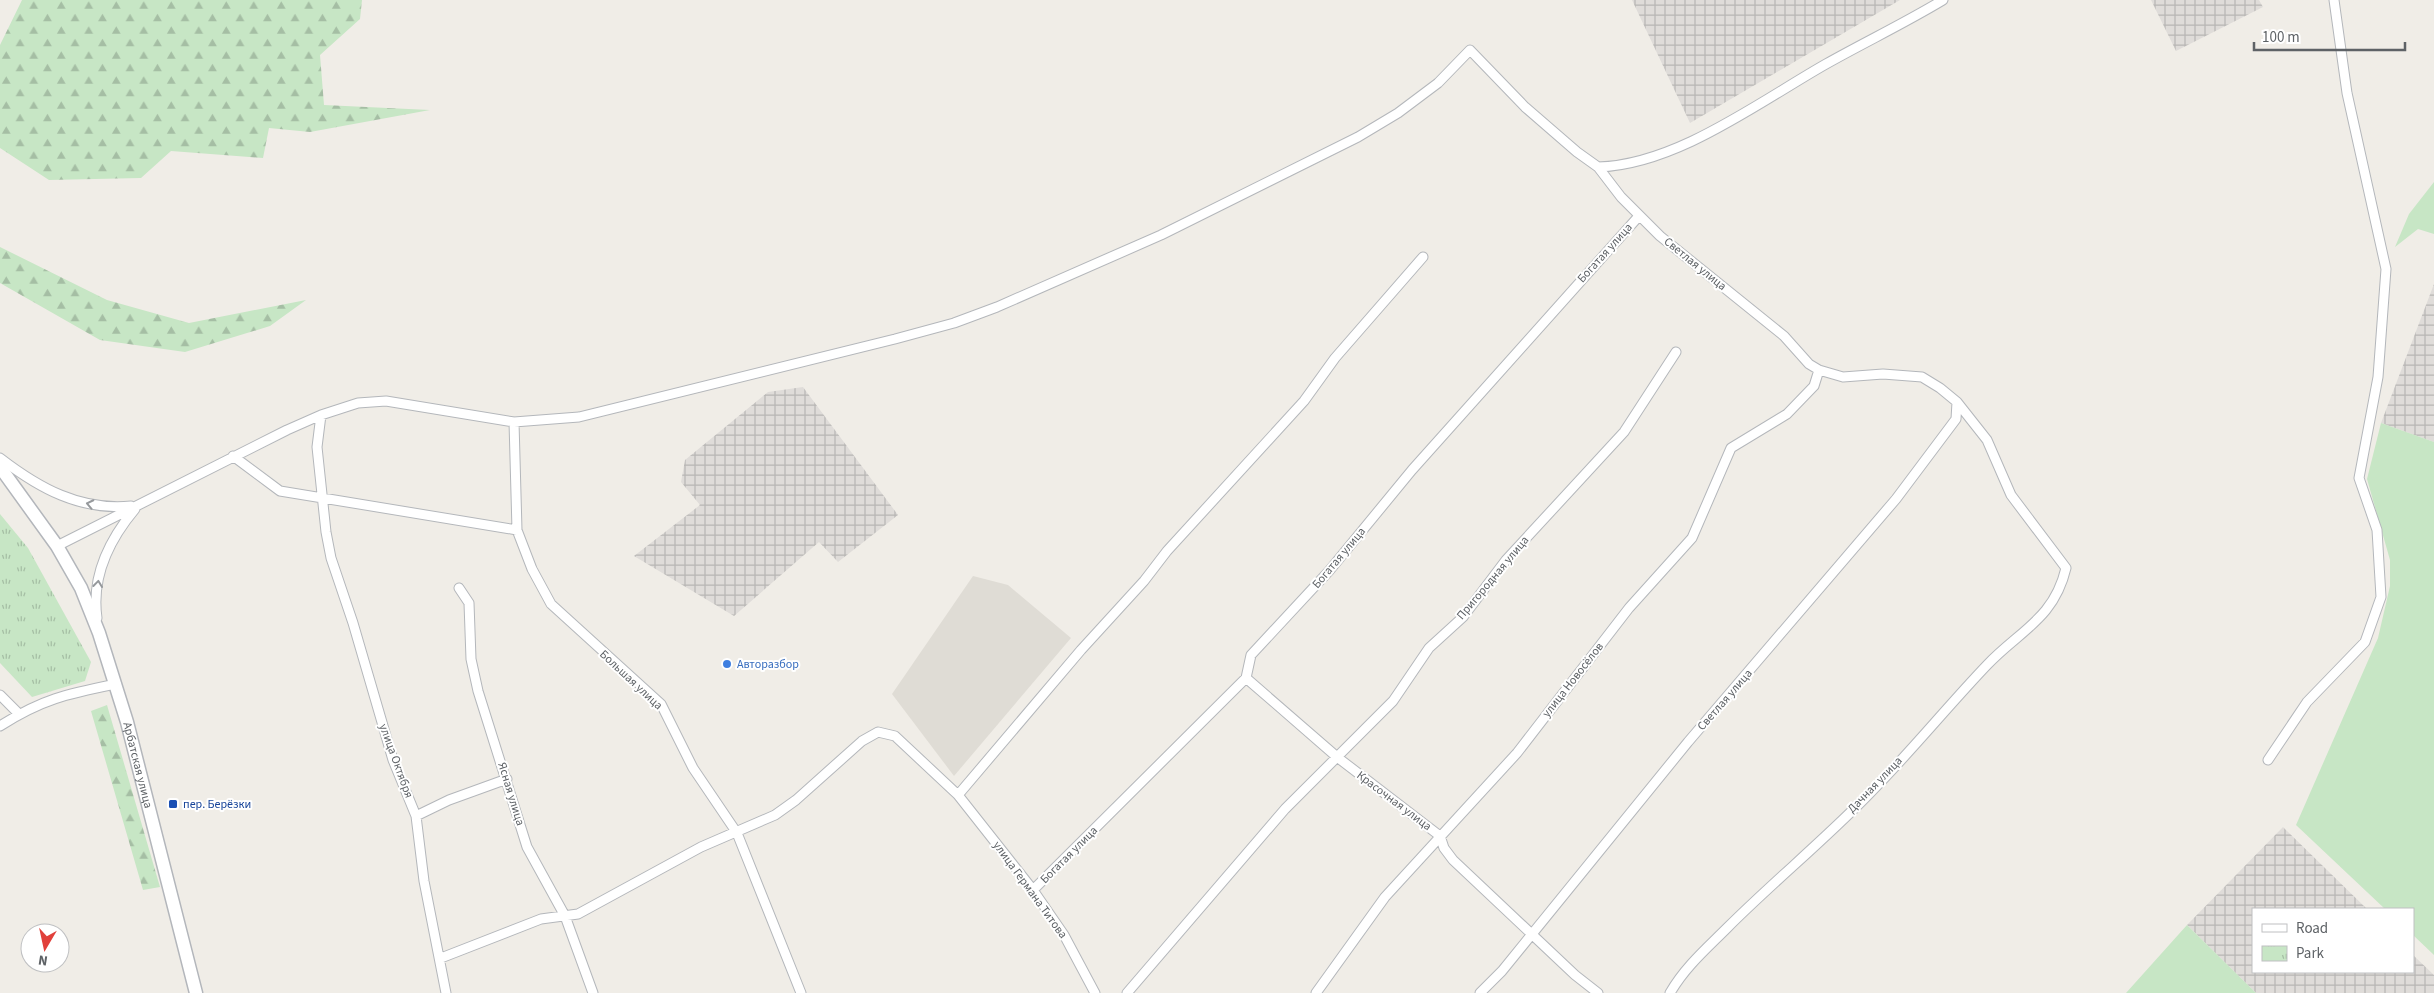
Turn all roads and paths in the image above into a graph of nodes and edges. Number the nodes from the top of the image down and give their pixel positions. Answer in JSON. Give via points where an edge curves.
{"nodes":[{"id":1,"x":1943,"y":0,"type":"edge"},
{"id":2,"x":2334,"y":0,"type":"edge"},
{"id":3,"x":1598,"y":167,"type":"junction"},
{"id":4,"x":1639,"y":216,"type":"junction"},
{"id":5,"x":1423,"y":258,"type":"dead end"},
{"id":6,"x":1676,"y":352,"type":"dead end"},
{"id":7,"x":1819,"y":370,"type":"junction"},
{"id":8,"x":1957,"y":402,"type":"junction"},
{"id":9,"x":321,"y":414,"type":"junction"},
{"id":10,"x":514,"y":422,"type":"junction"},
{"id":11,"x":233,"y":456,"type":"junction"},
{"id":12,"x":0,"y":458,"type":"edge"},
{"id":13,"x":0,"y":468,"type":"edge"},
{"id":14,"x":322,"y":499,"type":"junction"},
{"id":15,"x":138,"y":505,"type":"junction"},
{"id":16,"x":517,"y":530,"type":"junction"},
{"id":17,"x":57,"y":546,"type":"junction"},
{"id":18,"x":2066,"y":568,"type":"joint"},
{"id":19,"x":459,"y":588,"type":"dead end"},
{"id":20,"x":98,"y":633,"type":"junction"},
{"id":21,"x":1246,"y":678,"type":"junction"},
{"id":22,"x":116,"y":684,"type":"junction"},
{"id":23,"x":0,"y":695,"type":"edge"},
{"id":24,"x":19,"y":714,"type":"junction"},
{"id":25,"x":0,"y":726,"type":"edge"},
{"id":26,"x":1337,"y":757,"type":"junction"},
{"id":27,"x":2268,"y":760,"type":"dead end"},
{"id":28,"x":507,"y":779,"type":"junction"},
{"id":29,"x":958,"y":794,"type":"junction"},
{"id":30,"x":416,"y":816,"type":"junction"},
{"id":31,"x":737,"y":833,"type":"junction"},
{"id":32,"x":1440,"y":836,"type":"junction"},
{"id":33,"x":1033,"y":890,"type":"junction"},
{"id":34,"x":564,"y":916,"type":"junction"},
{"id":35,"x":1532,"y":933,"type":"junction"},
{"id":36,"x":441,"y":958,"type":"junction"},
{"id":37,"x":196,"y":993,"type":"edge"},
{"id":38,"x":446,"y":993,"type":"edge"},
{"id":39,"x":593,"y":993,"type":"edge"},
{"id":40,"x":801,"y":993,"type":"edge"},
{"id":41,"x":1095,"y":993,"type":"edge"},
{"id":42,"x":1127,"y":993,"type":"edge"},
{"id":43,"x":1316,"y":993,"type":"edge"},
{"id":44,"x":1480,"y":993,"type":"edge"},
{"id":45,"x":1598,"y":993,"type":"edge"},
{"id":46,"x":1670,"y":993,"type":"edge"}],
"edges":[{"from":1,"to":3,"type":"street","via":[[1706,133],[1636,163]]},
{"from":2,"to":27,"type":"street","via":[[2347,93],[2386,269],[2378,377],[2360,478],[2377,530],[2381,597],[2365,642],[2307,702]]},
{"from":3,"to":4,"type":"street","name":"Светлая улица"},
{"from":3,"to":10,"type":"street","name":"Светлая улица","via":[[1525,107],[1470,50],[1438,83],[1358,137],[1161,235],[997,307],[895,339],[579,417]]},
{"from":4,"to":7,"type":"street","name":"Светлая улица","via":[[1784,336],[1809,364]]},
{"from":4,"to":21,"type":"street","name":"Богатая улица","via":[[1412,470],[1329,572],[1251,655]]},
{"from":5,"to":29,"type":"street","via":[[1335,358],[1304,401],[1167,551]]},
{"from":6,"to":26,"type":"street","name":"Пригородная улица","via":[[1624,432],[1506,560],[1463,617],[1429,648],[1393,701]]},
{"from":7,"to":8,"type":"street","name":"Светлая улица","via":[[1843,377],[1883,374],[1922,377]]},
{"from":7,"to":32,"type":"street","name":"улица Новосёлов","via":[[1814,386],[1787,414],[1731,448],[1692,538],[1629,608],[1517,753]]},
{"from":8,"to":18,"type":"street","name":"Светлая улица","via":[[1987,440],[2012,495]]},
{"from":8,"to":35,"type":"street","name":"Светлая улица","via":[[1956,419],[1902,492],[1688,742]]},
{"from":9,"to":10,"type":"street","via":[[358,403],[386,401]]},
{"from":9,"to":11,"type":"street"},
{"from":9,"to":14,"type":"street","name":"улица Октября","via":[[317,446]]},
{"from":10,"to":16,"type":"street","name":"Большая улица"},
{"from":11,"to":14,"type":"street","via":[[280,491]]},
{"from":11,"to":15,"type":"street"},
{"from":15,"to":12,"type":"street","one_way":true,"via":[[93,506],[63,497],[27,479]]},
{"from":13,"to":17,"type":"main road","name":"Арбатская улица"},
{"from":14,"to":16,"type":"street"},
{"from":14,"to":30,"type":"street","name":"улица Октября","via":[[331,558],[393,760]]},
{"from":15,"to":17,"type":"street"},
{"from":20,"to":15,"type":"street","one_way":true,"via":[[95,606],[99,574],[109,544]]},
{"from":16,"to":31,"type":"street","name":"Большая улица","via":[[532,569],[551,604],[661,704],[692,768]]},
{"from":17,"to":20,"type":"main road","name":"Арбатская улица","via":[[81,588]]},
{"from":18,"to":46,"type":"street","name":"Дачная улица","via":[[2056,598],[2031,628],[1990,661],[1867,796],[1682,973]]},
{"from":19,"to":28,"type":"street","name":"Ясная улица","via":[[469,603],[471,659],[478,691]]},
{"from":20,"to":22,"type":"main road","name":"Арбатская улица"},
{"from":21,"to":26,"type":"street","name":"Красочная улица"},
{"from":21,"to":33,"type":"street","name":"Богатая улица"},
{"from":22,"to":24,"type":"street","via":[[66,694]]},
{"from":22,"to":37,"type":"main road","name":"Арбатская улица"},
{"from":23,"to":24,"type":"street"},
{"from":24,"to":25,"type":"street"},
{"from":26,"to":32,"type":"street","name":"Красочная улица"},
{"from":26,"to":42,"type":"street","name":"Пригородная улица","via":[[1285,809]]},
{"from":28,"to":30,"type":"street"},
{"from":28,"to":34,"type":"street","name":"Ясная улица","via":[[527,847]]},
{"from":29,"to":31,"type":"street","name":"улица Германа Титова","via":[[895,736],[878,732],[862,741],[796,800],[775,815]]},
{"from":29,"to":33,"type":"street","name":"улица Германа Титова"},
{"from":30,"to":36,"type":"street","name":"улица Октября","via":[[424,881]]},
{"from":31,"to":34,"type":"street","via":[[701,847],[578,914]]},
{"from":31,"to":40,"type":"street","name":"Большая улица"},
{"from":32,"to":35,"type":"street","name":"Красочная улица","via":[[1453,860]]},
{"from":32,"to":43,"type":"street","name":"улица Новосёлов","via":[[1385,897]]},
{"from":33,"to":41,"type":"street","name":"улица Германа Титова","via":[[1064,934]]},
{"from":34,"to":36,"type":"street","via":[[541,919]]},
{"from":34,"to":39,"type":"street","name":"Ясная улица"},
{"from":35,"to":44,"type":"street","name":"Светлая улица"},
{"from":35,"to":45,"type":"street","name":"Красочная улица"},
{"from":36,"to":38,"type":"street","name":"улица Октября"}]}
